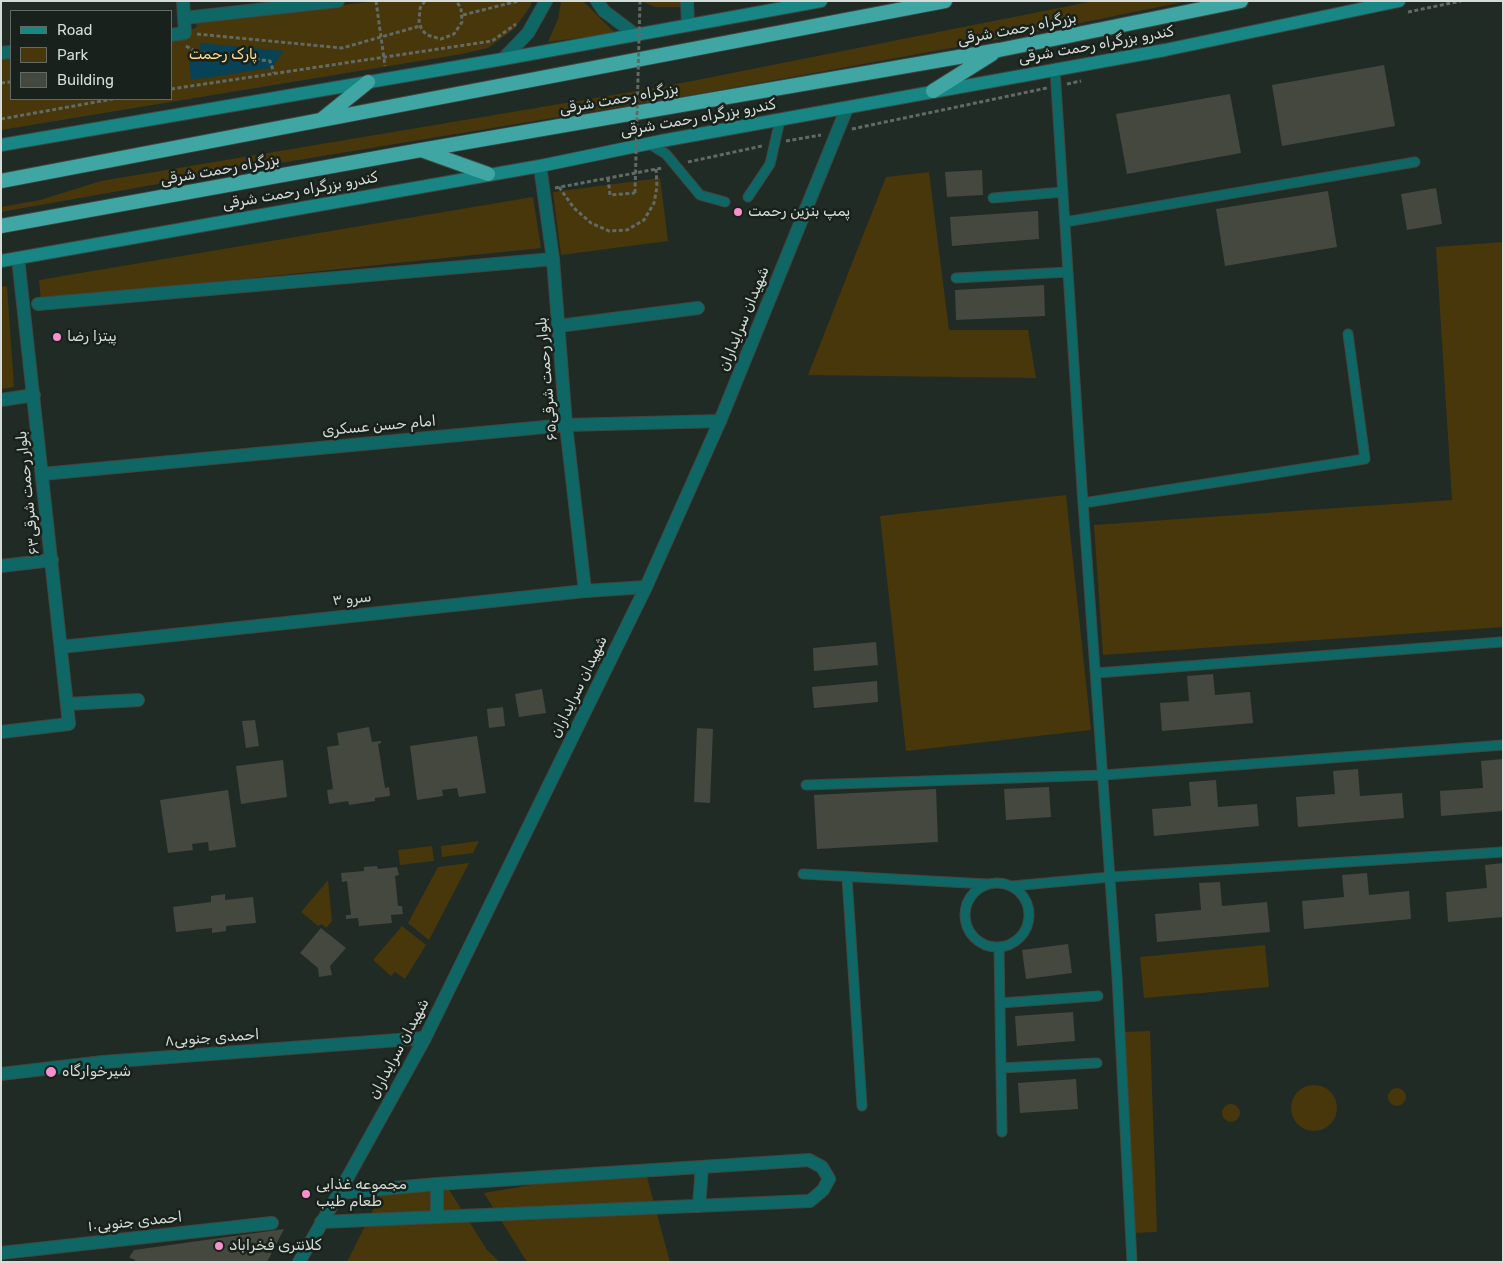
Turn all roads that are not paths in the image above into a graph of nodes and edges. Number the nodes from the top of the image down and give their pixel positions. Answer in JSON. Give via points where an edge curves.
{"nodes":[{"id":1,"x":183,"y":1,"type":"edge"},
{"id":2,"x":338,"y":1,"type":"edge"},
{"id":3,"x":546,"y":1,"type":"edge"},
{"id":4,"x":596,"y":1,"type":"edge"},
{"id":5,"x":687,"y":1,"type":"edge"},
{"id":6,"x":821,"y":1,"type":"edge"},
{"id":7,"x":905,"y":1,"type":"edge"},
{"id":8,"x":945,"y":1,"type":"edge"},
{"id":9,"x":1241,"y":1,"type":"edge"},
{"id":10,"x":926,"y":5,"type":"junction"},
{"id":11,"x":1401,"y":7,"type":"edge"},
{"id":12,"x":184,"y":18,"type":"junction"},
{"id":13,"x":688,"y":25,"type":"junction"},
{"id":14,"x":172,"y":34,"type":"edge"},
{"id":15,"x":636,"y":35,"type":"junction"},
{"id":16,"x":999,"y":50,"type":"junction"},
{"id":17,"x":503,"y":59,"type":"junction"},
{"id":18,"x":1055,"y":70,"type":"junction"},
{"id":19,"x":368,"y":82,"type":"junction"},
{"id":20,"x":934,"y":91,"type":"junction"},
{"id":21,"x":848,"y":108,"type":"junction"},
{"id":22,"x":780,"y":120,"type":"junction"},
{"id":23,"x":320,"y":121,"type":"junction"},
{"id":24,"x":648,"y":143,"type":"junction"},
{"id":25,"x":1,"y":146,"type":"edge"},
{"id":26,"x":421,"y":150,"type":"junction"},
{"id":27,"x":1415,"y":162,"type":"dead end"},
{"id":28,"x":540,"y":166,"type":"junction"},
{"id":29,"x":488,"y":174,"type":"junction"},
{"id":30,"x":1,"y":181,"type":"edge"},
{"id":31,"x":1063,"y":192,"type":"junction"},
{"id":32,"x":748,"y":197,"type":"dead end"},
{"id":33,"x":993,"y":198,"type":"dead end"},
{"id":34,"x":725,"y":202,"type":"dead end"},
{"id":35,"x":1064,"y":222,"type":"junction"},
{"id":36,"x":1,"y":226,"type":"edge"},
{"id":37,"x":18,"y":258,"type":"junction"},
{"id":38,"x":553,"y":259,"type":"junction"},
{"id":39,"x":1,"y":261,"type":"edge"},
{"id":40,"x":1068,"y":272,"type":"junction"},
{"id":41,"x":956,"y":278,"type":"dead end"},
{"id":42,"x":38,"y":304,"type":"dead end"},
{"id":43,"x":698,"y":308,"type":"dead end"},
{"id":44,"x":558,"y":326,"type":"junction"},
{"id":45,"x":1348,"y":334,"type":"dead end"},
{"id":46,"x":34,"y":395,"type":"junction"},
{"id":47,"x":1,"y":400,"type":"edge"},
{"id":48,"x":720,"y":421,"type":"junction"},
{"id":49,"x":566,"y":425,"type":"junction"},
{"id":50,"x":42,"y":474,"type":"junction"},
{"id":51,"x":1083,"y":503,"type":"junction"},
{"id":52,"x":52,"y":560,"type":"junction"},
{"id":53,"x":1,"y":566,"type":"edge"},
{"id":54,"x":646,"y":587,"type":"junction"},
{"id":55,"x":585,"y":591,"type":"junction"},
{"id":56,"x":1501,"y":642,"type":"dead end"},
{"id":57,"x":61,"y":646,"type":"junction"},
{"id":58,"x":1096,"y":673,"type":"junction"},
{"id":59,"x":138,"y":700,"type":"dead end"},
{"id":60,"x":67,"y":704,"type":"junction"},
{"id":61,"x":1,"y":732,"type":"edge"},
{"id":62,"x":1503,"y":746,"type":"edge"},
{"id":63,"x":1104,"y":775,"type":"junction"},
{"id":64,"x":806,"y":785,"type":"dead end"},
{"id":65,"x":1503,"y":852,"type":"edge"},
{"id":66,"x":803,"y":874,"type":"dead end"},
{"id":67,"x":847,"y":877,"type":"junction"},
{"id":68,"x":1110,"y":877,"type":"junction"},
{"id":69,"x":988,"y":884,"type":"junction"},
{"id":70,"x":1012,"y":886,"type":"junction"},
{"id":71,"x":999,"y":947,"type":"junction"},
{"id":72,"x":1098,"y":996,"type":"dead end"},
{"id":73,"x":1000,"y":1003,"type":"junction"},
{"id":74,"x":425,"y":1038,"type":"junction"},
{"id":75,"x":1097,"y":1063,"type":"dead end"},
{"id":76,"x":1001,"y":1068,"type":"junction"},
{"id":77,"x":1,"y":1074,"type":"edge"},
{"id":78,"x":862,"y":1106,"type":"dead end"},
{"id":79,"x":1002,"y":1132,"type":"dead end"},
{"id":80,"x":702,"y":1167,"type":"junction"},
{"id":81,"x":437,"y":1184,"type":"junction"},
{"id":82,"x":339,"y":1194,"type":"junction"},
{"id":83,"x":699,"y":1206,"type":"junction"},
{"id":84,"x":437,"y":1217,"type":"junction"},
{"id":85,"x":321,"y":1222,"type":"junction"},
{"id":86,"x":272,"y":1223,"type":"dead end"},
{"id":87,"x":1,"y":1253,"type":"edge"},
{"id":88,"x":299,"y":1262,"type":"edge"},
{"id":89,"x":1132,"y":1262,"type":"edge"}],
"edges":[{"from":1,"to":12,"type":"street"},
{"from":2,"to":12,"type":"street"},
{"from":3,"to":17,"type":"street","via":[[528,33]]},
{"from":4,"to":15,"type":"street"},
{"from":5,"to":13,"type":"street"},
{"from":6,"to":13,"type":"main road"},
{"from":7,"to":10,"type":"highway"},
{"from":8,"to":10,"type":"highway","name":"بزرگراه رحمت شرقی"},
{"from":9,"to":16,"type":"highway","name":"بزرگراه رحمت شرقی"},
{"from":10,"to":23,"type":"highway","name":"بزرگراه رحمت شرقی"},
{"from":11,"to":18,"type":"main road","name":"کندرو بزرگراه رحمت شرقی"},
{"from":12,"to":14,"type":"street","via":[[185,33]]},
{"from":13,"to":15,"type":"main road"},
{"from":15,"to":17,"type":"main road"},
{"from":16,"to":20,"type":"highway"},
{"from":16,"to":26,"type":"highway","name":"بزرگراه رحمت شرقی"},
{"from":17,"to":19,"type":"main road"},
{"from":18,"to":20,"type":"main road","name":"کندرو بزرگراه رحمت شرقی"},
{"from":18,"to":31,"type":"lane"},
{"from":19,"to":23,"type":"highway"},
{"from":19,"to":25,"type":"main road"},
{"from":20,"to":21,"type":"main road","name":"کندرو بزرگراه رحمت شرقی"},
{"from":21,"to":22,"type":"main road","name":"کندرو بزرگراه رحمت شرقی"},
{"from":21,"to":48,"type":"street","name":"شهیدان سرایداران"},
{"from":22,"to":24,"type":"main road","name":"کندرو بزرگراه رحمت شرقی"},
{"from":22,"to":32,"type":"lane","via":[[770,164]]},
{"from":23,"to":30,"type":"highway","name":"بزرگراه رحمت شرقی"},
{"from":24,"to":28,"type":"main road","name":"کندرو بزرگراه رحمت شرقی"},
{"from":24,"to":34,"type":"lane","via":[[666,154],[700,195]]},
{"from":26,"to":29,"type":"highway"},
{"from":26,"to":36,"type":"highway","name":"بزرگراه رحمت شرقی"},
{"from":27,"to":35,"type":"lane"},
{"from":28,"to":29,"type":"main road","name":"کندرو بزرگراه رحمت شرقی"},
{"from":28,"to":38,"type":"street","name":"بلوار رحمت شرقی۶۵"},
{"from":29,"to":37,"type":"main road","name":"کندرو بزرگراه رحمت شرقی"},
{"from":31,"to":33,"type":"lane"},
{"from":31,"to":35,"type":"lane"},
{"from":35,"to":40,"type":"lane"},
{"from":37,"to":39,"type":"main road","name":"کندرو بزرگراه رحمت شرقی"},
{"from":37,"to":46,"type":"street","name":"بلوار رحمت شرقی۶۳"},
{"from":38,"to":42,"type":"street"},
{"from":38,"to":44,"type":"street","name":"بلوار رحمت شرقی۶۵"},
{"from":40,"to":41,"type":"lane"},
{"from":40,"to":51,"type":"lane"},
{"from":43,"to":44,"type":"street"},
{"from":44,"to":49,"type":"street","name":"بلوار رحمت شرقی۶۵"},
{"from":45,"to":51,"type":"lane","via":[[1365,459]]},
{"from":46,"to":47,"type":"street"},
{"from":46,"to":50,"type":"street","name":"بلوار رحمت شرقی۶۳"},
{"from":48,"to":49,"type":"street","name":"امام حسن عسکری"},
{"from":48,"to":54,"type":"street","name":"شهیدان سرایداران"},
{"from":49,"to":50,"type":"street","name":"امام حسن عسکری"},
{"from":49,"to":55,"type":"street","name":"بلوار رحمت شرقی۶۵"},
{"from":50,"to":52,"type":"street","name":"بلوار رحمت شرقی۶۳"},
{"from":51,"to":58,"type":"lane"},
{"from":52,"to":53,"type":"street"},
{"from":52,"to":57,"type":"street","name":"بلوار رحمت شرقی۶۳"},
{"from":54,"to":55,"type":"street","name":"سرو ۳"},
{"from":54,"to":74,"type":"street","name":"شهیدان سرایداران"},
{"from":55,"to":57,"type":"street","name":"سرو ۳"},
{"from":56,"to":58,"type":"lane"},
{"from":57,"to":60,"type":"street","name":"بلوار رحمت شرقی۶۳"},
{"from":58,"to":63,"type":"lane"},
{"from":59,"to":60,"type":"street"},
{"from":60,"to":61,"type":"street","name":"بلوار رحمت شرقی۶۳","via":[[69,724]]},
{"from":62,"to":63,"type":"lane"},
{"from":63,"to":64,"type":"lane"},
{"from":63,"to":68,"type":"lane"},
{"from":65,"to":68,"type":"lane"},
{"from":66,"to":67,"type":"lane"},
{"from":67,"to":69,"type":"lane"},
{"from":67,"to":78,"type":"lane"},
{"from":68,"to":70,"type":"lane"},
{"from":68,"to":89,"type":"lane"},
{"from":69,"to":70,"type":"lane"},
{"from":69,"to":71,"type":"lane","via":[[969,900],[965,916],[976,939]]},
{"from":70,"to":71,"type":"lane","via":[[1028,905],[1028,921],[1026,929],[1015,942]]},
{"from":71,"to":73,"type":"lane"},
{"from":72,"to":73,"type":"lane"},
{"from":73,"to":76,"type":"lane"},
{"from":74,"to":77,"type":"street","name":"احمدی جنوبی۸","via":[[103,1062]]},
{"from":74,"to":82,"type":"street","name":"شهیدان سرایداران"},
{"from":75,"to":76,"type":"lane"},
{"from":76,"to":79,"type":"lane"},
{"from":80,"to":81,"type":"street"},
{"from":80,"to":83,"type":"street"},
{"from":80,"to":83,"type":"street","via":[[809,1160],[822,1167],[829,1179],[824,1190],[810,1201]]},
{"from":81,"to":82,"type":"street"},
{"from":81,"to":84,"type":"street"},
{"from":82,"to":85,"type":"street","name":"شهیدان سرایداران"},
{"from":83,"to":84,"type":"street"},
{"from":84,"to":85,"type":"street"},
{"from":85,"to":88,"type":"street","name":"شهیدان سرایداران"},
{"from":86,"to":87,"type":"street","name":"احمدی جنوبی۱۰"}]}
